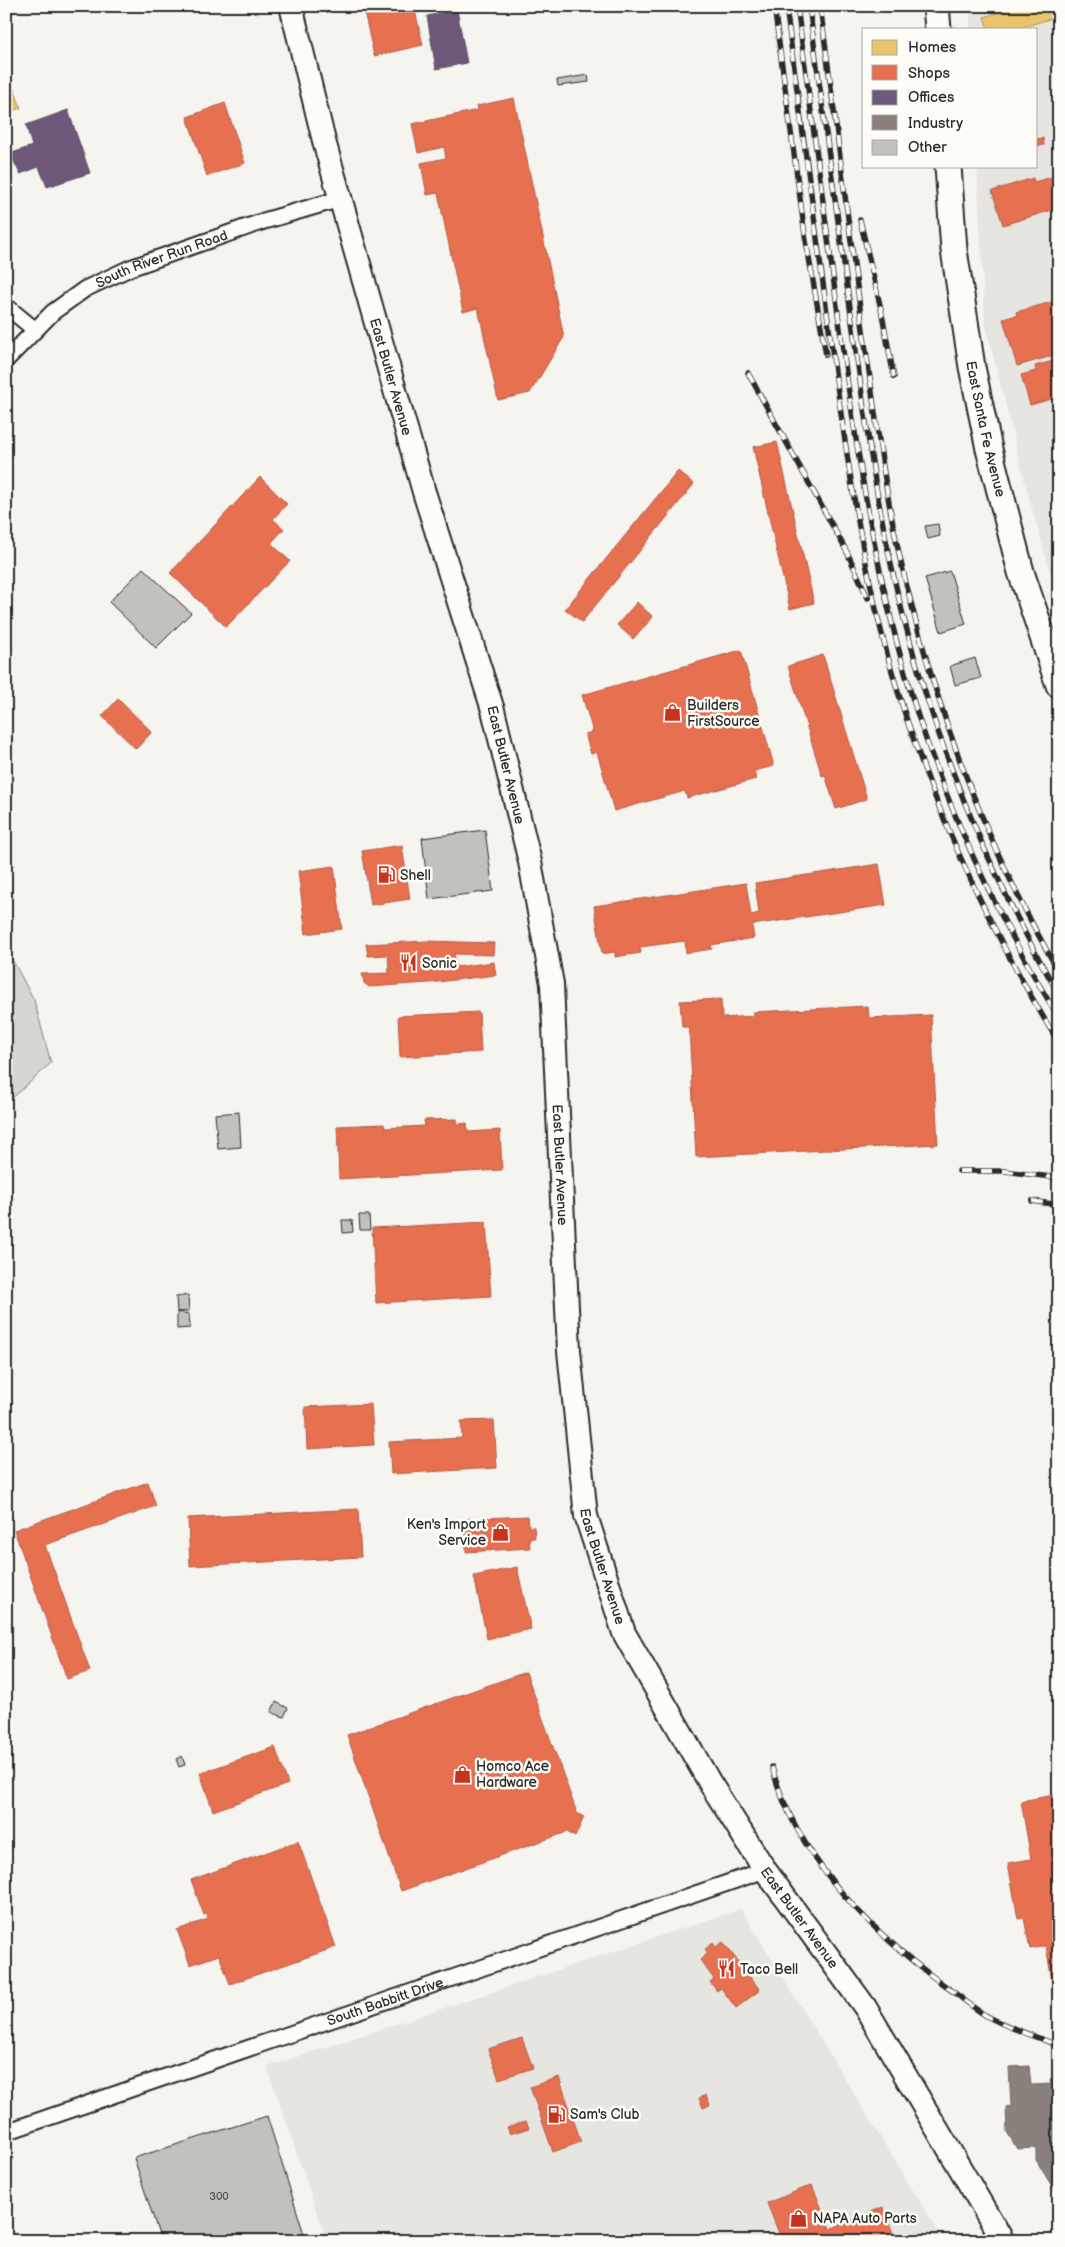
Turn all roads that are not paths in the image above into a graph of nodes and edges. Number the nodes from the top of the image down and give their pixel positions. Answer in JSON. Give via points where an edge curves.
{"nodes":[{"id":1,"x":291,"y":6,"type":"edge"},
{"id":2,"x":936,"y":6,"type":"edge"},
{"id":3,"x":938,"y":28,"type":"edge"},
{"id":4,"x":948,"y":168,"type":"edge"},
{"id":5,"x":340,"y":199,"type":"junction"},
{"id":6,"x":6,"y":306,"type":"edge"},
{"id":7,"x":34,"y":329,"type":"junction"},
{"id":8,"x":6,"y":360,"type":"edge"},
{"id":9,"x":1059,"y":684,"type":"edge"},
{"id":10,"x":765,"y":1870,"type":"junction"},
{"id":11,"x":6,"y":2132,"type":"edge"},
{"id":12,"x":1003,"y":2241,"type":"edge"}],
"edges":[{"from":1,"to":5,"type":"main road","name":"East Butler Avenue","via":[[304,68]]},
{"from":2,"to":3,"type":"main road"},
{"from":4,"to":9,"type":"main road","name":"East Santa Fe Avenue","via":[[954,250],[987,440],[1021,572]]},
{"from":5,"to":7,"type":"street","name":"South River Run Road","via":[[264,221],[130,268],[85,288]]},
{"from":5,"to":10,"type":"main road","name":"East Butler Avenue","via":[[424,492],[494,710],[532,871],[552,984],[569,1351],[586,1516],[624,1633],[710,1783]]},
{"from":6,"to":7,"type":"street"},
{"from":7,"to":8,"type":"street","name":"South River Run Road"},
{"from":10,"to":11,"type":"street","name":"South Babbitt Drive"},
{"from":10,"to":12,"type":"main road","name":"East Butler Avenue","via":[[865,2007]]}]}
